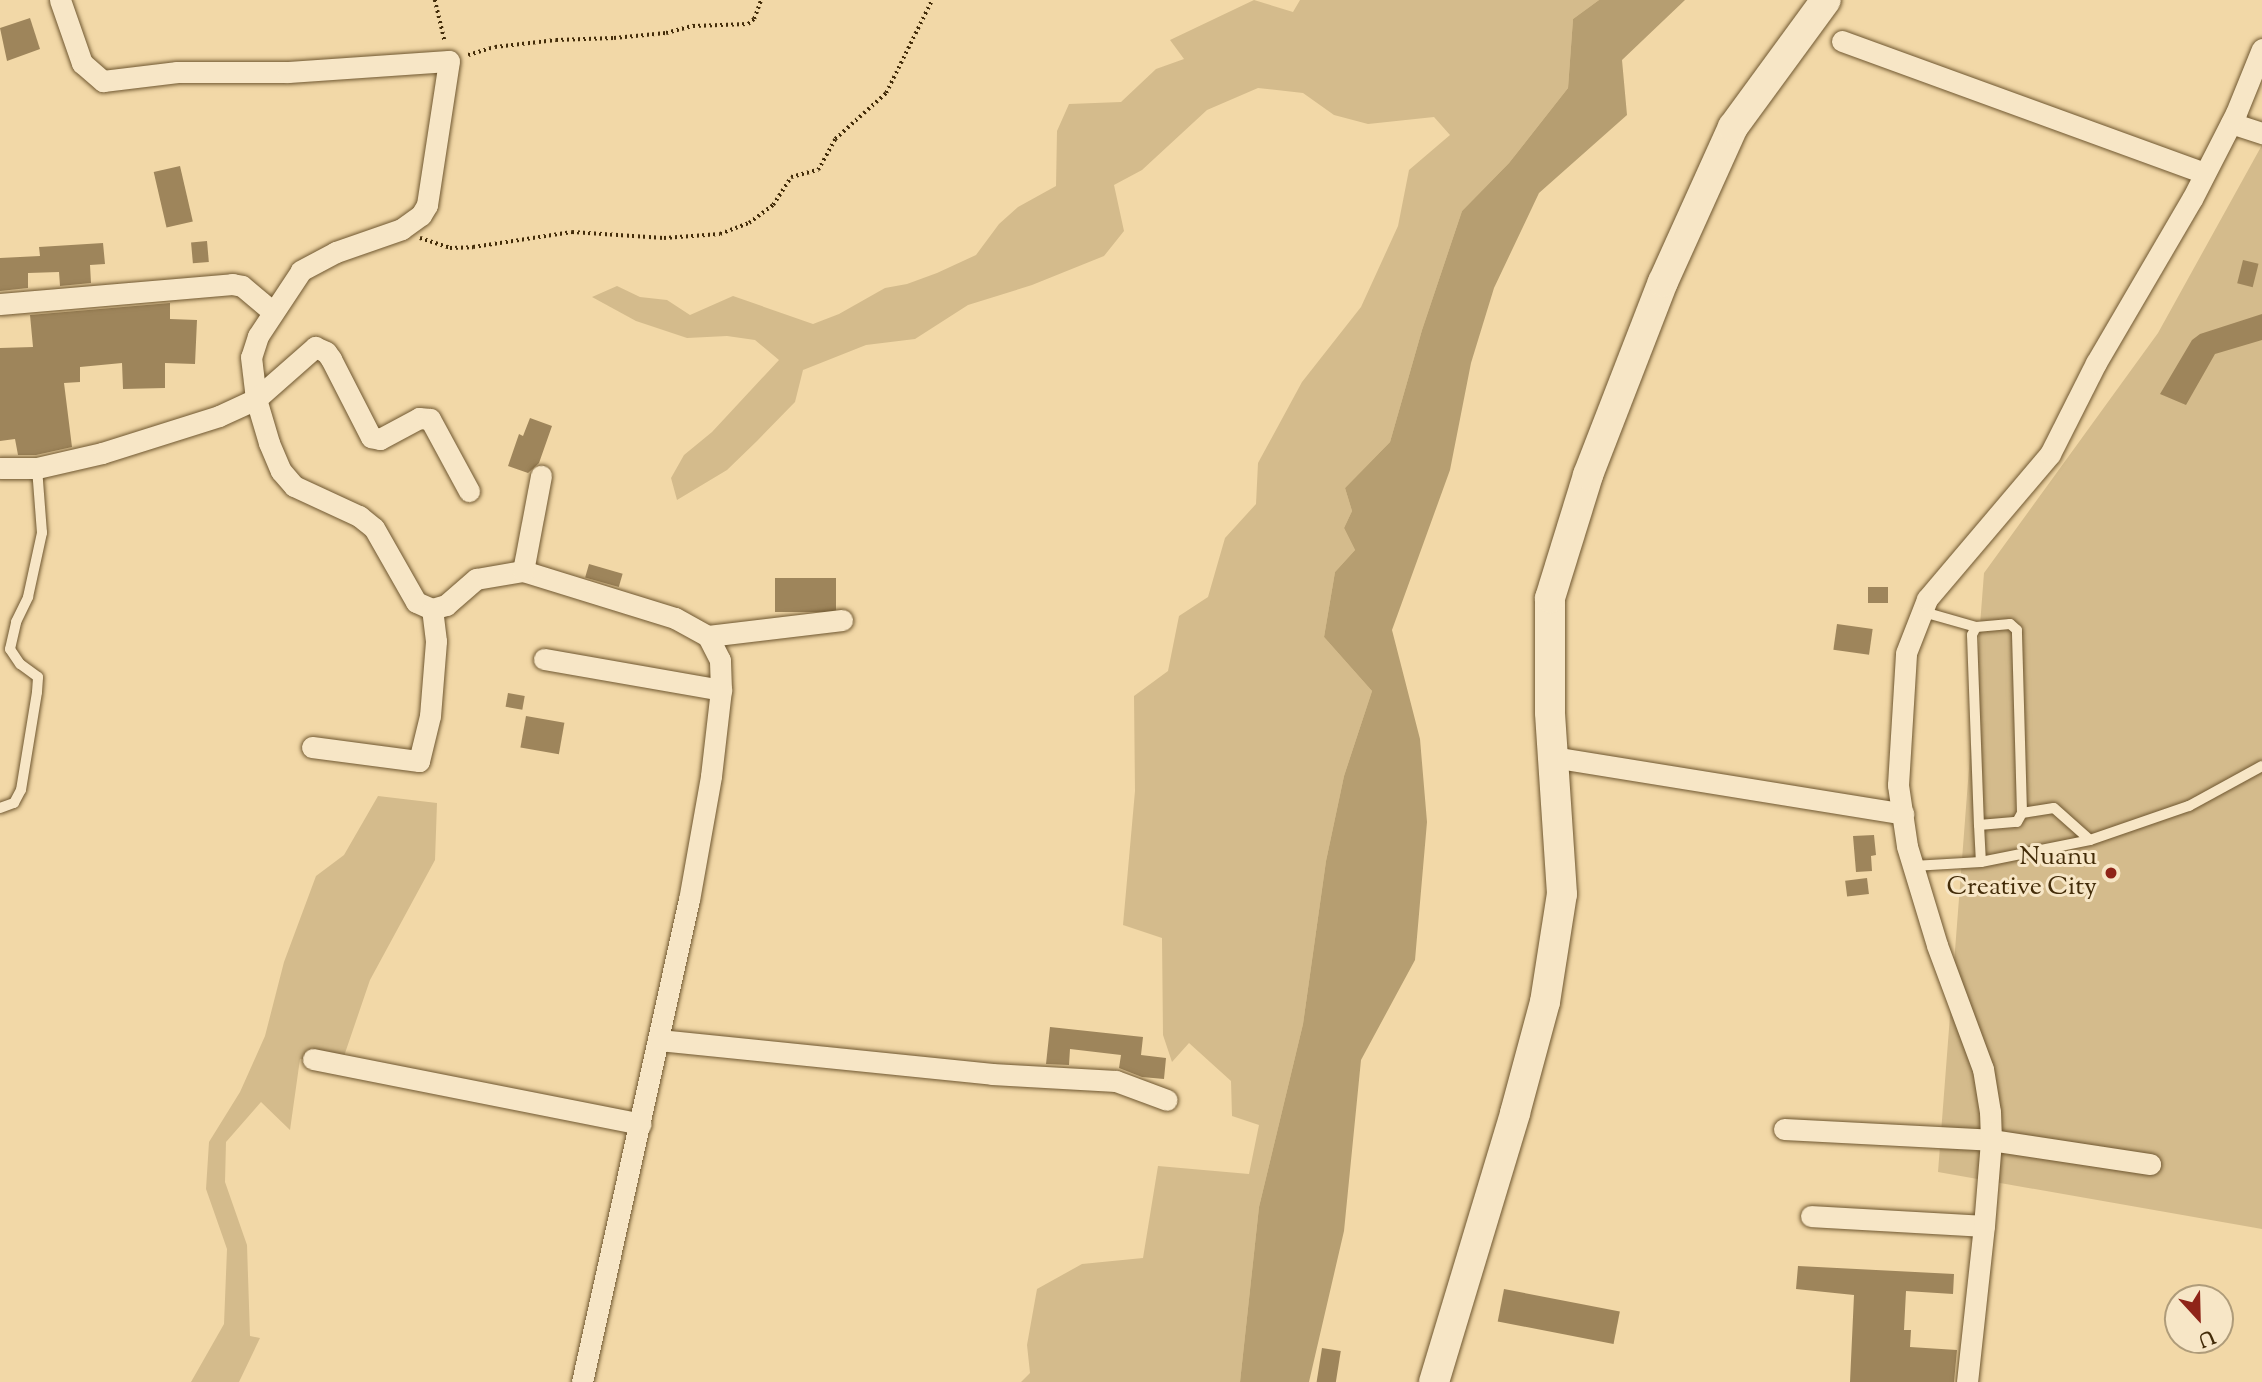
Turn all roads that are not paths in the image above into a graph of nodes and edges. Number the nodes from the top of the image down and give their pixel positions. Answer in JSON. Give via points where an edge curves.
{"nodes":[{"id":1,"x":60,"y":0,"type":"edge"},
{"id":2,"x":1826,"y":0,"type":"edge"},
{"id":3,"x":1843,"y":41,"type":"dead end"},
{"id":4,"x":2262,"y":49,"type":"edge"},
{"id":5,"x":2231,"y":123,"type":"junction"},
{"id":6,"x":2262,"y":133,"type":"edge"},
{"id":7,"x":2205,"y":173,"type":"junction"},
{"id":8,"x":0,"y":304,"type":"edge"},
{"id":9,"x":273,"y":313,"type":"junction"},
{"id":10,"x":256,"y":399,"type":"junction"},
{"id":11,"x":0,"y":468,"type":"edge"},
{"id":12,"x":37,"y":468,"type":"junction"},
{"id":13,"x":541,"y":477,"type":"dead end"},
{"id":14,"x":469,"y":491,"type":"dead end"},
{"id":15,"x":523,"y":571,"type":"junction"},
{"id":16,"x":432,"y":609,"type":"junction"},
{"id":17,"x":1920,"y":611,"type":"junction"},
{"id":18,"x":842,"y":620,"type":"dead end"},
{"id":19,"x":1976,"y":627,"type":"junction"},
{"id":20,"x":708,"y":636,"type":"junction"},
{"id":21,"x":544,"y":659,"type":"dead end"},
{"id":22,"x":721,"y":690,"type":"junction"},
{"id":23,"x":312,"y":747,"type":"dead end"},
{"id":24,"x":1553,"y":757,"type":"junction"},
{"id":25,"x":2262,"y":766,"type":"edge"},
{"id":26,"x":0,"y":808,"type":"edge"},
{"id":27,"x":2022,"y":813,"type":"junction"},
{"id":28,"x":1903,"y":814,"type":"junction"},
{"id":29,"x":1979,"y":825,"type":"junction"},
{"id":30,"x":2090,"y":840,"type":"junction"},
{"id":31,"x":1981,"y":862,"type":"junction"},
{"id":32,"x":1913,"y":866,"type":"junction"},
{"id":33,"x":659,"y":1040,"type":"junction"},
{"id":34,"x":313,"y":1059,"type":"dead end"},
{"id":35,"x":1167,"y":1100,"type":"dead end"},
{"id":36,"x":641,"y":1124,"type":"junction"},
{"id":37,"x":1784,"y":1129,"type":"dead end"},
{"id":38,"x":1992,"y":1140,"type":"junction"},
{"id":39,"x":2150,"y":1164,"type":"dead end"},
{"id":40,"x":1811,"y":1216,"type":"dead end"},
{"id":41,"x":1984,"y":1226,"type":"junction"},
{"id":42,"x":582,"y":1382,"type":"edge"},
{"id":43,"x":1434,"y":1382,"type":"edge"},
{"id":44,"x":1967,"y":1382,"type":"edge"}],
"edges":[{"from":1,"to":9,"type":"street","via":[[82,63],[103,81],[177,72],[288,72],[449,61],[428,205],[402,229],[336,252],[301,271]]},
{"from":2,"to":24,"type":"street","via":[[1733,127],[1663,282],[1588,475],[1550,597]]},
{"from":3,"to":7,"type":"street"},
{"from":4,"to":5,"type":"street"},
{"from":5,"to":6,"type":"street"},
{"from":5,"to":7,"type":"street"},
{"from":7,"to":17,"type":"street","via":[[2096,363],[2050,454]]},
{"from":8,"to":9,"type":"street","via":[[232,284],[242,286]]},
{"from":9,"to":10,"type":"street","via":[[251,357]]},
{"from":10,"to":12,"type":"street","via":[[174,431]]},
{"from":10,"to":14,"type":"street","via":[[310,349],[320,348],[331,359],[372,437],[380,439],[419,418],[430,419]]},
{"from":10,"to":16,"type":"street","via":[[268,443],[287,480],[374,528],[416,602]]},
{"from":11,"to":12,"type":"street"},
{"from":12,"to":26,"type":"lane","via":[[42,533],[28,597],[10,649],[20,664],[38,677],[37,692],[21,790],[14,803]]},
{"from":13,"to":15,"type":"street"},
{"from":15,"to":16,"type":"street","via":[[476,579],[446,605]]},
{"from":15,"to":20,"type":"street","via":[[675,618]]},
{"from":16,"to":23,"type":"street","via":[[436,641],[430,716],[419,761]]},
{"from":17,"to":19,"type":"lane"},
{"from":17,"to":28,"type":"street","via":[[1906,653],[1903,682],[1898,785]]},
{"from":18,"to":20,"type":"street"},
{"from":19,"to":27,"type":"lane","via":[[2010,624],[2017,630]]},
{"from":19,"to":29,"type":"lane","via":[[1972,635]]},
{"from":20,"to":22,"type":"street","via":[[720,660]]},
{"from":21,"to":22,"type":"street"},
{"from":22,"to":33,"type":"street","via":[[711,776]]},
{"from":24,"to":28,"type":"street"},
{"from":24,"to":43,"type":"street","via":[[1562,894],[1545,1002]]},
{"from":25,"to":30,"type":"lane","via":[[2189,806]]},
{"from":27,"to":29,"type":"lane","via":[[2017,822]]},
{"from":27,"to":30,"type":"lane","via":[[2054,808]]},
{"from":28,"to":32,"type":"street"},
{"from":29,"to":31,"type":"lane"},
{"from":30,"to":31,"type":"lane"},
{"from":31,"to":32,"type":"lane"},
{"from":32,"to":38,"type":"street","via":[[1983,1069]]},
{"from":33,"to":35,"type":"street","via":[[992,1074],[1116,1081]]},
{"from":33,"to":36,"type":"street"},
{"from":34,"to":36,"type":"street"},
{"from":36,"to":42,"type":"street"},
{"from":37,"to":38,"type":"street"},
{"from":38,"to":39,"type":"street"},
{"from":38,"to":41,"type":"street"},
{"from":40,"to":41,"type":"street"},
{"from":41,"to":44,"type":"street"}]}
